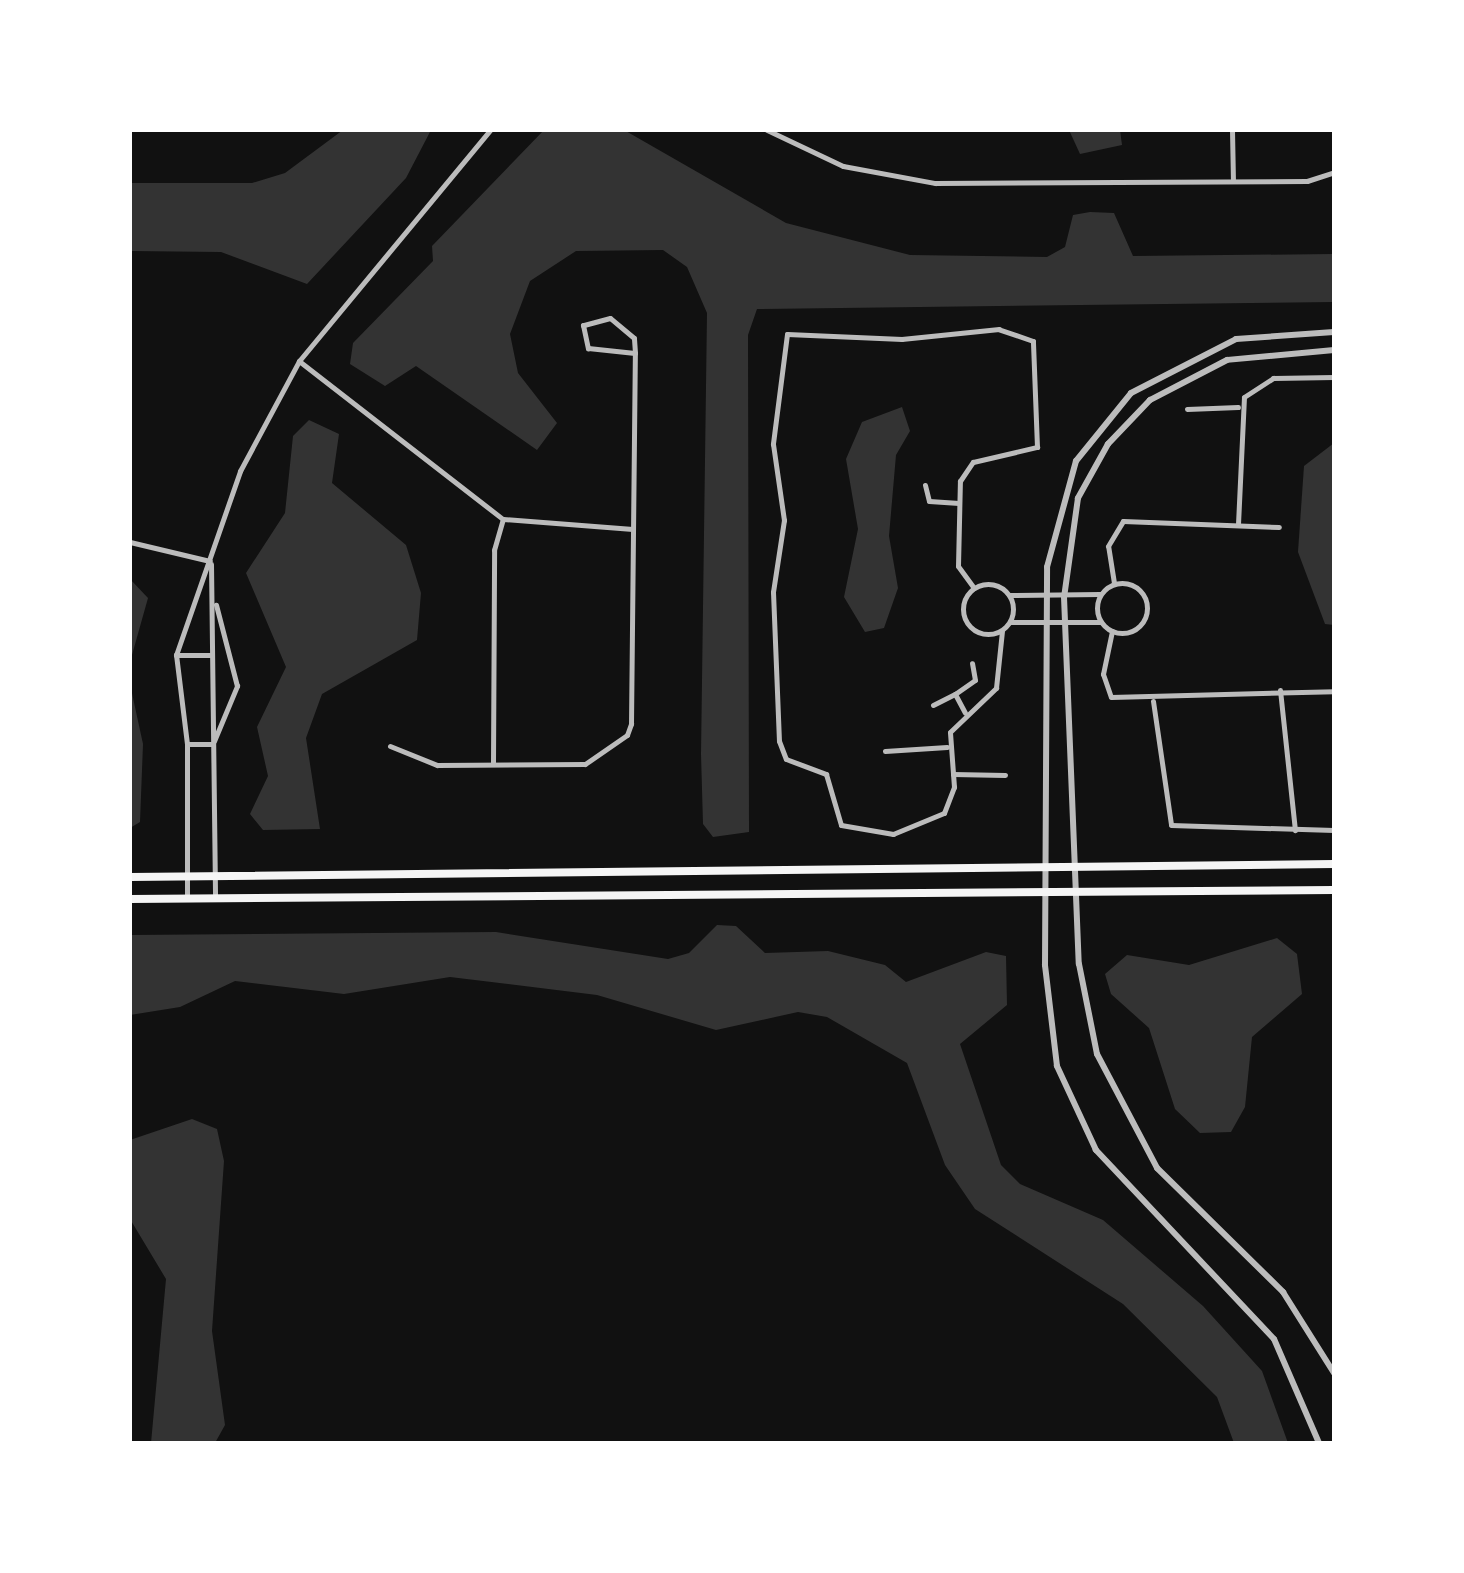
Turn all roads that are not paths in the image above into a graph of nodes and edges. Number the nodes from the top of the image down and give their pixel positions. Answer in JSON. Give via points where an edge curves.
{"nodes":[{"id":1,"x":490,"y":130,"type":"edge"},
{"id":2,"x":767,"y":130,"type":"edge"},
{"id":3,"x":1232,"y":130,"type":"edge"},
{"id":4,"x":1334,"y":172,"type":"edge"},
{"id":5,"x":1233,"y":181,"type":"junction"},
{"id":6,"x":1334,"y":332,"type":"edge"},
{"id":7,"x":1334,"y":350,"type":"edge"},
{"id":8,"x":635,"y":354,"type":"junction"},
{"id":9,"x":300,"y":361,"type":"junction"},
{"id":10,"x":1334,"y":376,"type":"edge"},
{"id":11,"x":1240,"y":407,"type":"junction"},
{"id":12,"x":1187,"y":409,"type":"dead end"},
{"id":13,"x":926,"y":485,"type":"dead end"},
{"id":14,"x":960,"y":502,"type":"junction"},
{"id":15,"x":503,"y":519,"type":"junction"},
{"id":16,"x":1238,"y":524,"type":"junction"},
{"id":17,"x":1279,"y":527,"type":"dead end"},
{"id":18,"x":634,"y":530,"type":"junction"},
{"id":19,"x":130,"y":542,"type":"edge"},
{"id":20,"x":210,"y":561,"type":"junction"},
{"id":21,"x":1114,"y":583,"type":"junction"},
{"id":22,"x":974,"y":588,"type":"junction"},
{"id":23,"x":214,"y":592,"type":"junction"},
{"id":24,"x":1100,"y":594,"type":"junction"},
{"id":25,"x":1010,"y":595,"type":"junction"},
{"id":26,"x":1064,"y":596,"type":"junction"},
{"id":27,"x":1046,"y":598,"type":"junction"},
{"id":28,"x":1046,"y":618,"type":"junction"},
{"id":29,"x":1065,"y":618,"type":"junction"},
{"id":30,"x":1010,"y":622,"type":"junction"},
{"id":31,"x":1100,"y":622,"type":"junction"},
{"id":32,"x":1002,"y":630,"type":"junction"},
{"id":33,"x":1112,"y":632,"type":"junction"},
{"id":34,"x":176,"y":655,"type":"junction"},
{"id":35,"x":211,"y":655,"type":"junction"},
{"id":36,"x":972,"y":663,"type":"dead end"},
{"id":37,"x":1280,"y":688,"type":"junction"},
{"id":38,"x":1334,"y":692,"type":"edge"},
{"id":39,"x":956,"y":694,"type":"junction"},
{"id":40,"x":1153,"y":701,"type":"junction"},
{"id":41,"x":933,"y":706,"type":"dead end"},
{"id":42,"x":965,"y":713,"type":"junction"},
{"id":43,"x":187,"y":744,"type":"junction"},
{"id":44,"x":213,"y":744,"type":"junction"},
{"id":45,"x":390,"y":746,"type":"dead end"},
{"id":46,"x":947,"y":747,"type":"junction"},
{"id":47,"x":885,"y":752,"type":"dead end"},
{"id":48,"x":492,"y":764,"type":"junction"},
{"id":49,"x":953,"y":774,"type":"junction"},
{"id":50,"x":1005,"y":775,"type":"dead end"},
{"id":51,"x":1295,"y":830,"type":"junction"},
{"id":52,"x":1334,"y":830,"type":"edge"},
{"id":53,"x":1334,"y":864,"type":"edge"},
{"id":54,"x":1046,"y":866,"type":"junction"},
{"id":55,"x":1076,"y":866,"type":"junction"},
{"id":56,"x":187,"y":876,"type":"junction"},
{"id":57,"x":215,"y":876,"type":"junction"},
{"id":58,"x":130,"y":877,"type":"edge"},
{"id":59,"x":1334,"y":890,"type":"edge"},
{"id":60,"x":1046,"y":894,"type":"junction"},
{"id":61,"x":1076,"y":894,"type":"junction"},
{"id":62,"x":130,"y":899,"type":"edge"},
{"id":63,"x":187,"y":899,"type":"junction"},
{"id":64,"x":215,"y":899,"type":"junction"},
{"id":65,"x":1334,"y":1373,"type":"edge"},
{"id":66,"x":1318,"y":1443,"type":"edge"}],
"edges":[{"from":1,"to":9,"type":"street"},
{"from":2,"to":5,"type":"street","via":[[843,166],[909,181]]},
{"from":3,"to":5,"type":"street"},
{"from":4,"to":5,"type":"street"},
{"from":6,"to":27,"type":"street","via":[[1214,346],[1117,405],[1060,495]]},
{"from":7,"to":26,"type":"street","via":[[1227,360],[1150,400],[1108,444],[1078,498]]},
{"from":8,"to":8,"type":"street","via":[[622,322],[583,325],[588,348]]},
{"from":8,"to":18,"type":"street"},
{"from":9,"to":15,"type":"street","via":[[437,477]]},
{"from":9,"to":20,"type":"street","via":[[240,471]]},
{"from":10,"to":11,"type":"street","via":[[1260,381]]},
{"from":11,"to":12,"type":"street"},
{"from":11,"to":16,"type":"street"},
{"from":13,"to":14,"type":"street","via":[[928,502]]},
{"from":14,"to":22,"type":"street","via":[[958,566]]},
{"from":14,"to":49,"type":"street","via":[[973,462],[1029,453],[1041,438],[1039,356],[1025,333],[786,334],[773,444],[784,520],[773,592],[781,752],[826,774],[841,825],[871,834],[913,830],[944,813]]},
{"from":15,"to":18,"type":"street"},
{"from":15,"to":48,"type":"street","via":[[494,550]]},
{"from":16,"to":17,"type":"street"},
{"from":16,"to":21,"type":"street","via":[[1123,521],[1108,546]]},
{"from":18,"to":48,"type":"street","via":[[631,724],[612,751],[585,764]]},
{"from":19,"to":20,"type":"street"},
{"from":20,"to":23,"type":"street"},
{"from":20,"to":34,"type":"street"},
{"from":21,"to":24,"type":"street"},
{"from":21,"to":33,"type":"street","via":[[1139,589],[1147,614],[1130,632]]},
{"from":22,"to":25,"type":"street","via":[[989,583]]},
{"from":22,"to":32,"type":"street","via":[[964,600],[967,623],[979,633]]},
{"from":23,"to":35,"type":"street"},
{"from":23,"to":44,"type":"street","via":[[236,686]]},
{"from":24,"to":26,"type":"street"},
{"from":24,"to":31,"type":"street"},
{"from":25,"to":27,"type":"street"},
{"from":25,"to":30,"type":"street"},
{"from":26,"to":27,"type":"street"},
{"from":26,"to":29,"type":"street"},
{"from":27,"to":28,"type":"street"},
{"from":28,"to":29,"type":"street"},
{"from":28,"to":30,"type":"street"},
{"from":28,"to":54,"type":"street"},
{"from":29,"to":31,"type":"street"},
{"from":29,"to":55,"type":"street"},
{"from":30,"to":32,"type":"street"},
{"from":31,"to":33,"type":"street"},
{"from":32,"to":42,"type":"street","via":[[1003,673]]},
{"from":33,"to":40,"type":"street","via":[[1106,692]]},
{"from":34,"to":35,"type":"street"},
{"from":34,"to":43,"type":"street"},
{"from":35,"to":44,"type":"street"},
{"from":36,"to":39,"type":"street","via":[[975,680]]},
{"from":37,"to":38,"type":"street"},
{"from":37,"to":40,"type":"street"},
{"from":37,"to":51,"type":"street"},
{"from":39,"to":41,"type":"street"},
{"from":39,"to":42,"type":"street"},
{"from":40,"to":51,"type":"street","via":[[1171,825]]},
{"from":42,"to":46,"type":"street"},
{"from":43,"to":44,"type":"street"},
{"from":43,"to":56,"type":"street"},
{"from":44,"to":57,"type":"street"},
{"from":45,"to":48,"type":"street","via":[[425,763]]},
{"from":46,"to":47,"type":"street"},
{"from":46,"to":49,"type":"street"},
{"from":49,"to":50,"type":"street"},
{"from":51,"to":52,"type":"street"},
{"from":53,"to":55,"type":"main road"},
{"from":54,"to":55,"type":"main road"},
{"from":54,"to":57,"type":"main road"},
{"from":54,"to":60,"type":"street"},
{"from":55,"to":61,"type":"street"},
{"from":56,"to":57,"type":"main road"},
{"from":56,"to":58,"type":"main road"},
{"from":56,"to":63,"type":"street"},
{"from":57,"to":64,"type":"street"},
{"from":59,"to":61,"type":"main road"},
{"from":60,"to":61,"type":"main road"},
{"from":60,"to":64,"type":"main road"},
{"from":60,"to":66,"type":"street","via":[[1046,1013],[1075,1111],[1132,1194],[1274,1339]]},
{"from":61,"to":65,"type":"street","via":[[1085,1007],[1129,1128],[1182,1196],[1283,1292]]},
{"from":62,"to":63,"type":"main road"},
{"from":63,"to":64,"type":"main road"}]}
